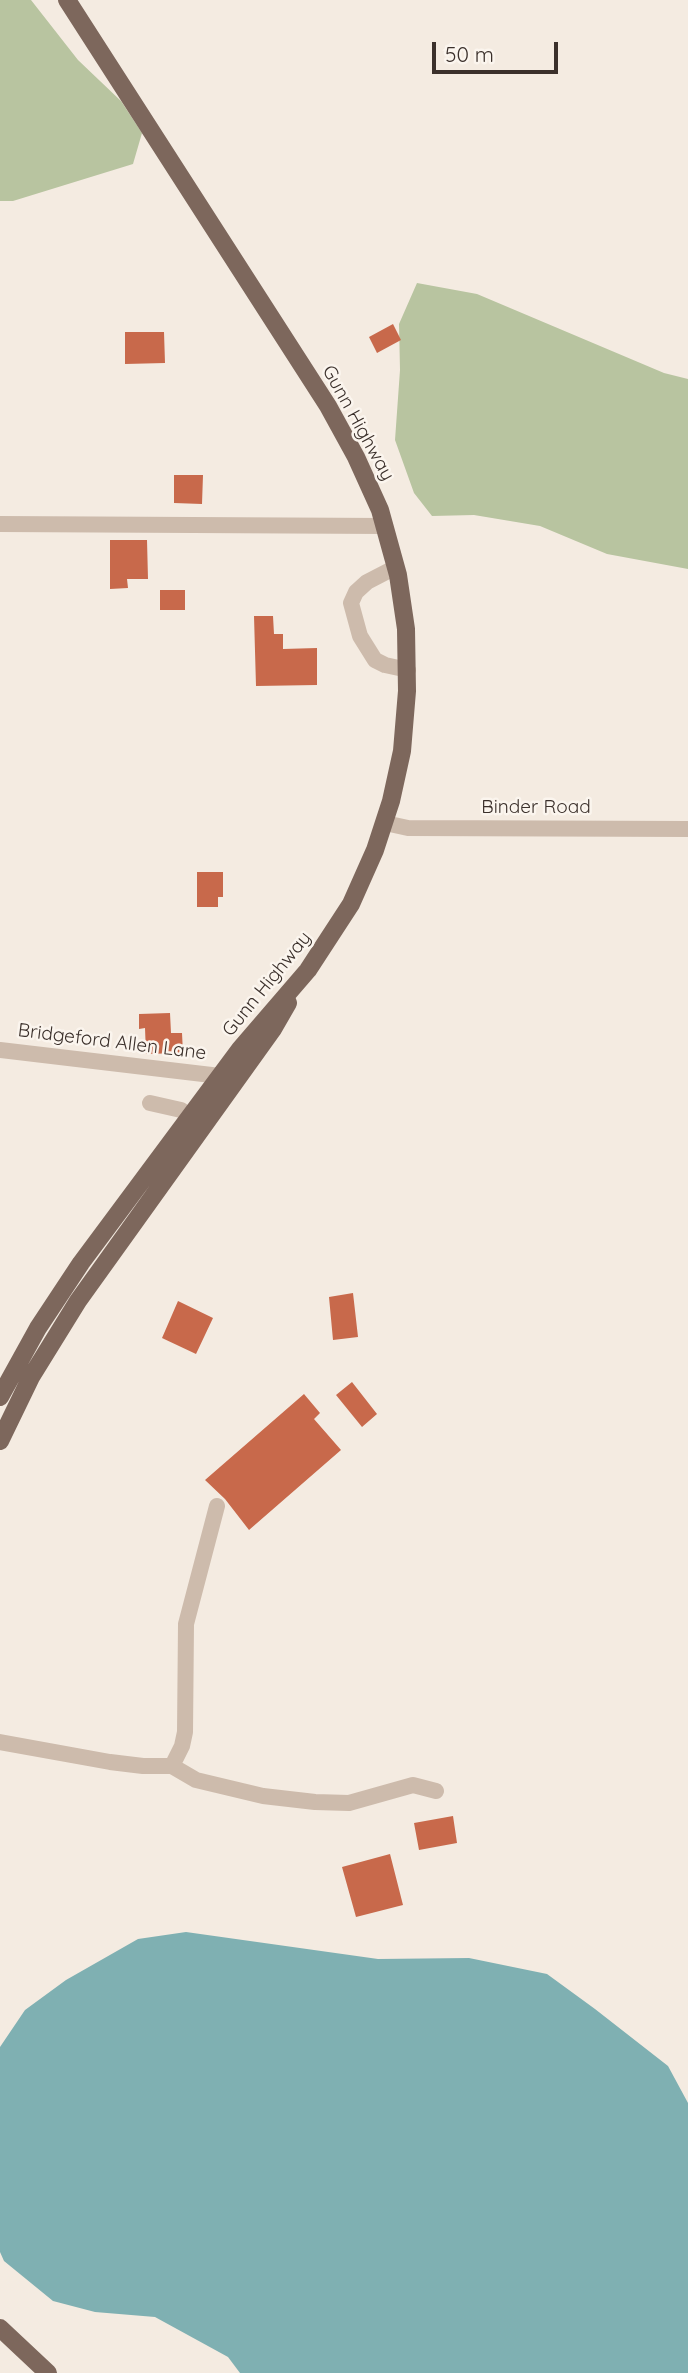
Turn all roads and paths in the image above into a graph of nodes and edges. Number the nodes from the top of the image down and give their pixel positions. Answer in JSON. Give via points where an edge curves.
{"nodes":[{"id":1,"x":67,"y":0,"type":"edge"},
{"id":2,"x":0,"y":524,"type":"edge"},
{"id":3,"x":385,"y":526,"type":"junction"},
{"id":4,"x":396,"y":566,"type":"junction"},
{"id":5,"x":408,"y":670,"type":"junction"},
{"id":6,"x":385,"y":823,"type":"junction"},
{"id":7,"x":688,"y":829,"type":"edge"},
{"id":8,"x":308,"y":970,"type":"junction"},
{"id":9,"x":0,"y":1050,"type":"edge"},
{"id":10,"x":220,"y":1076,"type":"junction"},
{"id":11,"x":149,"y":1103,"type":"dead end"},
{"id":12,"x":197,"y":1121,"type":"junction"},
{"id":13,"x":7,"y":1366,"type":"edge"},
{"id":14,"x":31,"y":1377,"type":"junction"},
{"id":15,"x":0,"y":1397,"type":"edge"},
{"id":16,"x":0,"y":1441,"type":"edge"},
{"id":17,"x":217,"y":1506,"type":"dead end"},
{"id":18,"x":0,"y":1742,"type":"edge"},
{"id":19,"x":172,"y":1766,"type":"junction"},
{"id":20,"x":436,"y":1791,"type":"dead end"},
{"id":21,"x":0,"y":2328,"type":"edge"},
{"id":22,"x":48,"y":2373,"type":"edge"}],
"edges":[{"from":1,"to":3,"type":"main road","name":"Gunn Highway","via":[[328,406],[369,483]]},
{"from":2,"to":3,"type":"street"},
{"from":3,"to":4,"type":"main road","name":"Gunn Highway"},
{"from":4,"to":5,"type":"main road","name":"Gunn Highway"},
{"from":4,"to":5,"type":"street","via":[[367,582],[351,603],[360,636],[375,660]]},
{"from":5,"to":6,"type":"main road","name":"Gunn Highway","via":[[402,751]]},
{"from":6,"to":7,"type":"street","name":"Binder Road","via":[[408,828]]},
{"from":6,"to":8,"type":"main road","name":"Gunn Highway","via":[[351,904]]},
{"from":8,"to":10,"type":"main road","name":"Gunn Highway"},
{"from":8,"to":12,"type":"main road","via":[[273,1029]]},
{"from":9,"to":10,"type":"street","name":"Bridgeford Allen Lane"},
{"from":10,"to":12,"type":"main road","name":"Gunn Highway"},
{"from":11,"to":12,"type":"street","via":[[171,1106]]},
{"from":12,"to":13,"type":"main road","name":"Gunn Highway","via":[[81,1263]]},
{"from":12,"to":14,"type":"main road"},
{"from":13,"to":14,"type":"main road"},
{"from":13,"to":15,"type":"main road","name":"Gunn Highway"},
{"from":14,"to":16,"type":"main road"},
{"from":17,"to":19,"type":"street","via":[[186,1624],[185,1732]]},
{"from":18,"to":19,"type":"street","via":[[110,1762]]},
{"from":19,"to":20,"type":"street","via":[[196,1780],[263,1796],[315,1802],[349,1803],[413,1785]]},
{"from":21,"to":22,"type":"main road"}]}
